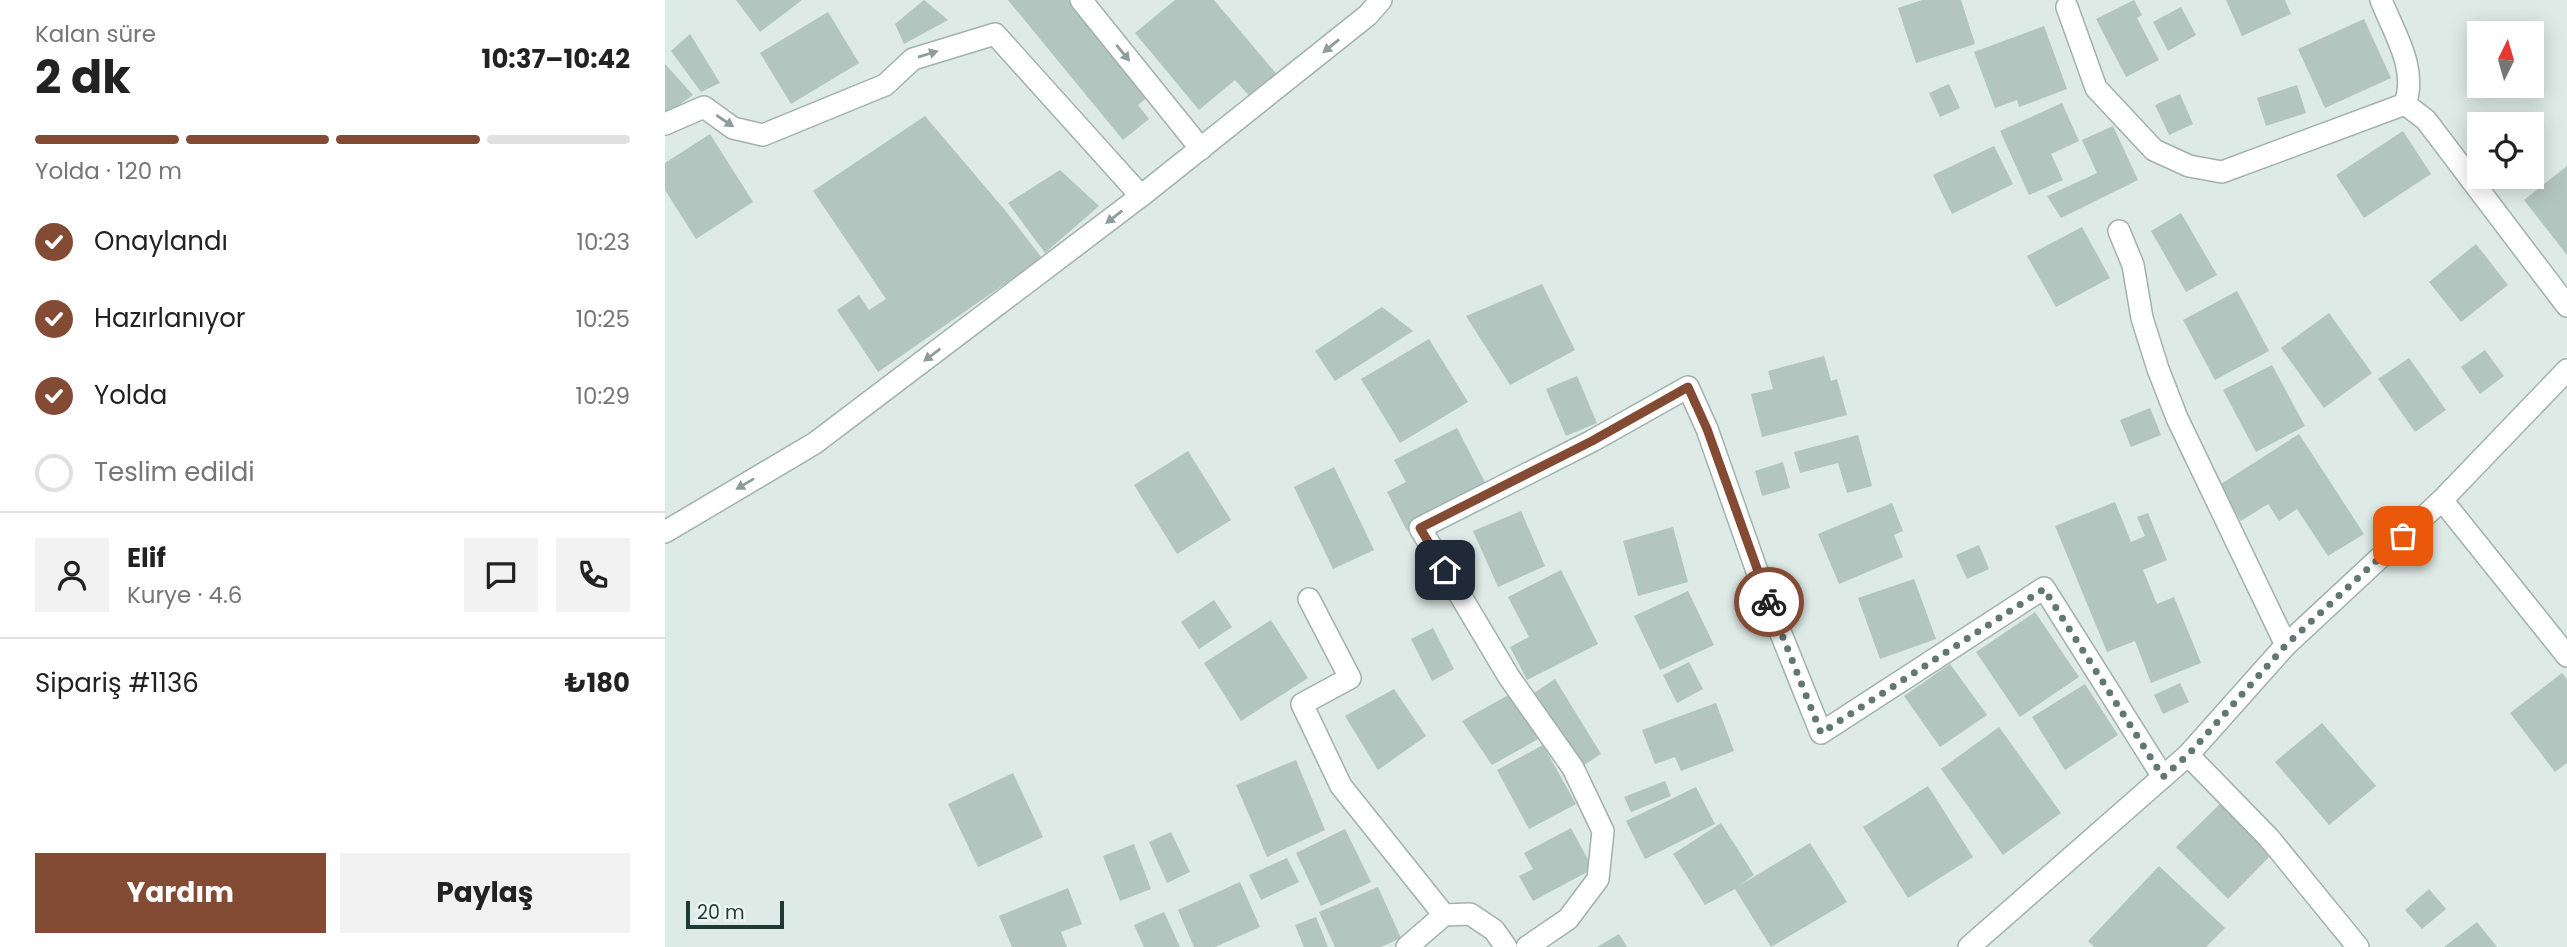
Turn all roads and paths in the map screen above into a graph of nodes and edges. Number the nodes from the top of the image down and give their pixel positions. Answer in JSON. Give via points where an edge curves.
{"nodes":[{"id":1,"x":1081,"y":0,"type":"edge"},
{"id":2,"x":1381,"y":0,"type":"edge"},
{"id":3,"x":2381,"y":0,"type":"edge"},
{"id":4,"x":2067,"y":7,"type":"dead end"},
{"id":5,"x":2405,"y":104,"type":"junction"},
{"id":6,"x":665,"y":124,"type":"edge"},
{"id":7,"x":1201,"y":149,"type":"junction"},
{"id":8,"x":1141,"y":196,"type":"junction"},
{"id":9,"x":2119,"y":231,"type":"dead end"},
{"id":10,"x":2567,"y":306,"type":"edge"},
{"id":11,"x":2567,"y":370,"type":"edge"},
{"id":12,"x":2442,"y":500,"type":"junction"},
{"id":13,"x":665,"y":532,"type":"edge"},
{"id":14,"x":1309,"y":599,"type":"dead end"},
{"id":15,"x":2286,"y":645,"type":"junction"},
{"id":16,"x":2567,"y":656,"type":"edge"},
{"id":17,"x":2188,"y":755,"type":"junction"},
{"id":18,"x":2163,"y":777,"type":"junction"},
{"id":19,"x":1444,"y":915,"type":"junction"},
{"id":20,"x":1407,"y":947,"type":"edge"},
{"id":21,"x":1506,"y":947,"type":"edge"},
{"id":22,"x":1527,"y":947,"type":"edge"},
{"id":23,"x":1969,"y":947,"type":"edge"},
{"id":24,"x":2358,"y":947,"type":"edge"}],
"edges":[{"from":1,"to":7,"type":"street","one_way":true},
{"from":2,"to":7,"type":"street","one_way":true},
{"from":3,"to":5,"type":"street","via":[[2410,74]]},
{"from":4,"to":5,"type":"street","via":[[2096,88],[2154,150],[2189,166],[2222,172]]},
{"from":5,"to":10,"type":"street","via":[[2426,120]]},
{"from":6,"to":8,"type":"street","one_way":true,"via":[[704,107],[733,128],[763,135],[885,85],[913,59],[995,34]]},
{"from":7,"to":8,"type":"street"},
{"from":8,"to":13,"type":"street","one_way":true,"via":[[815,443]]},
{"from":9,"to":15,"type":"street","via":[[2133,265],[2158,369],[2177,418]]},
{"from":11,"to":12,"type":"street"},
{"from":12,"to":15,"type":"street"},
{"from":12,"to":16,"type":"street"},
{"from":14,"to":19,"type":"street","via":[[1350,678],[1302,704],[1341,786]]},
{"from":15,"to":17,"type":"street"},
{"from":17,"to":18,"type":"street"},
{"from":17,"to":24,"type":"street","via":[[2269,838]]},
{"from":18,"to":22,"type":"street","via":[[2044,589],[1821,733],[1688,387],[1420,528],[1509,677],[1573,768],[1603,831],[1598,879],[1568,919]]},
{"from":18,"to":23,"type":"street"},
{"from":19,"to":20,"type":"street"},
{"from":19,"to":21,"type":"street","via":[[1470,914],[1494,930]]}]}
